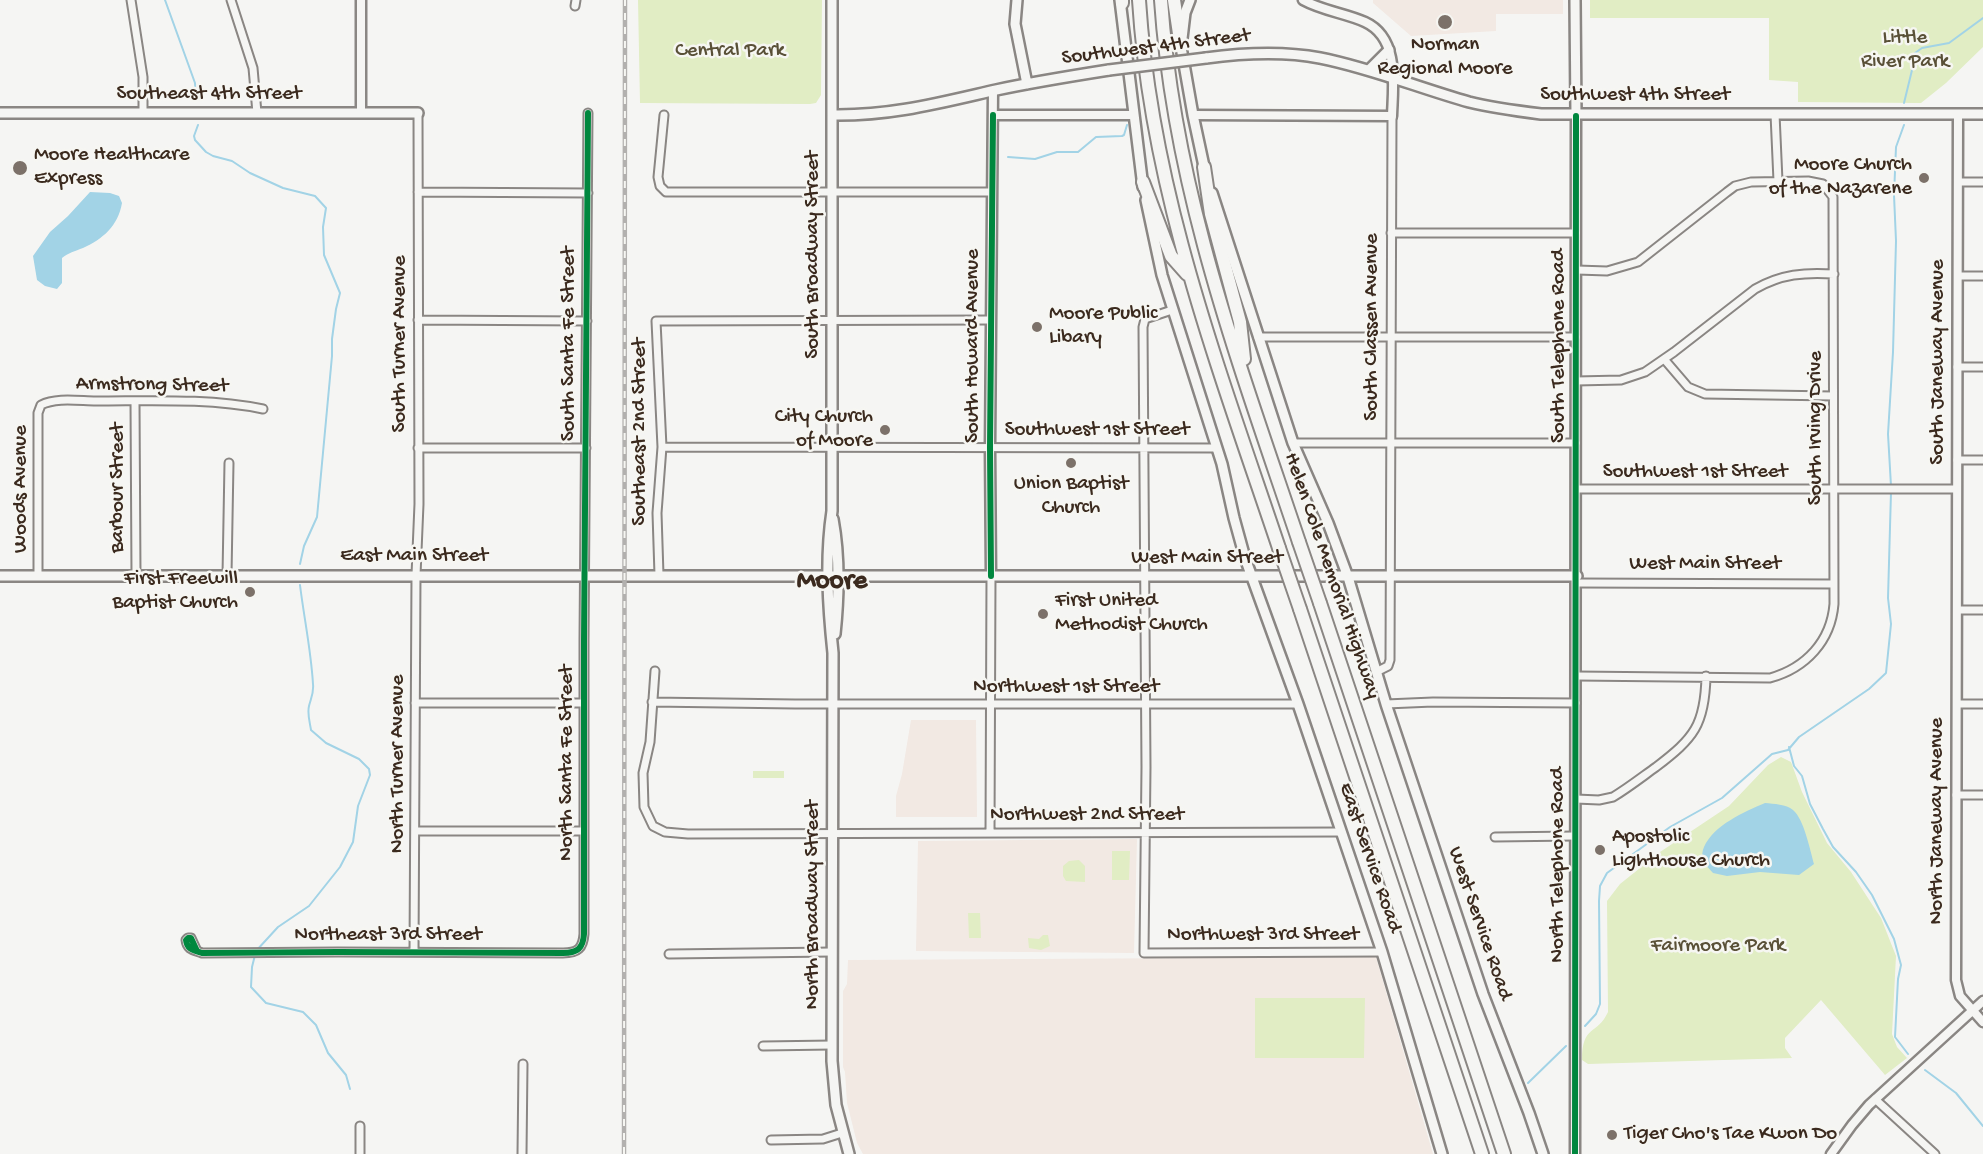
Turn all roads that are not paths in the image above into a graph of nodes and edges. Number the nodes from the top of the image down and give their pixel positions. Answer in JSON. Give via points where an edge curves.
{"nodes":[{"id":1,"x":131,"y":0,"type":"edge"},
{"id":2,"x":231,"y":0,"type":"edge"},
{"id":3,"x":361,"y":0,"type":"edge"},
{"id":4,"x":832,"y":0,"type":"edge"},
{"id":5,"x":1017,"y":0,"type":"edge"},
{"id":6,"x":1139,"y":0,"type":"edge"},
{"id":7,"x":1161,"y":0,"type":"edge"},
{"id":8,"x":1174,"y":0,"type":"edge"},
{"id":9,"x":1190,"y":0,"type":"edge"},
{"id":10,"x":1303,"y":0,"type":"edge"},
{"id":11,"x":1575,"y":0,"type":"edge"},
{"id":12,"x":1121,"y":1,"type":"edge"},
{"id":13,"x":1181,"y":47,"type":"junction"},
{"id":14,"x":1389,"y":50,"type":"junction"},
{"id":15,"x":1370,"y":70,"type":"junction"},
{"id":16,"x":1393,"y":77,"type":"junction"},
{"id":17,"x":1027,"y":84,"type":"junction"},
{"id":18,"x":993,"y":91,"type":"junction"},
{"id":19,"x":361,"y":112,"type":"junction"},
{"id":20,"x":0,"y":113,"type":"edge"},
{"id":21,"x":143,"y":113,"type":"junction"},
{"id":22,"x":257,"y":113,"type":"junction"},
{"id":23,"x":418,"y":113,"type":"joint"},
{"id":24,"x":588,"y":113,"type":"dead end"},
{"id":25,"x":1775,"y":114,"type":"junction"},
{"id":26,"x":1983,"y":114,"type":"edge"},
{"id":27,"x":664,"y":115,"type":"dead end"},
{"id":28,"x":832,"y":115,"type":"junction"},
{"id":29,"x":1134,"y":115,"type":"junction"},
{"id":30,"x":1192,"y":115,"type":"junction"},
{"id":31,"x":1958,"y":115,"type":"junction"},
{"id":32,"x":993,"y":116,"type":"junction"},
{"id":33,"x":1392,"y":116,"type":"junction"},
{"id":34,"x":1576,"y":116,"type":"junction"},
{"id":35,"x":1204,"y":167,"type":"junction"},
{"id":36,"x":1778,"y":181,"type":"junction"},
{"id":37,"x":1143,"y":182,"type":"junction"},
{"id":38,"x":1958,"y":182,"type":"junction"},
{"id":39,"x":1983,"y":182,"type":"edge"},
{"id":40,"x":418,"y":192,"type":"junction"},
{"id":41,"x":991,"y":192,"type":"junction"},
{"id":42,"x":588,"y":193,"type":"junction"},
{"id":43,"x":832,"y":193,"type":"junction"},
{"id":44,"x":1391,"y":233,"type":"junction"},
{"id":45,"x":1576,"y":233,"type":"junction"},
{"id":46,"x":1576,"y":270,"type":"junction"},
{"id":47,"x":1834,"y":274,"type":"junction"},
{"id":48,"x":1189,"y":276,"type":"junction"},
{"id":49,"x":1958,"y":276,"type":"junction"},
{"id":50,"x":1983,"y":276,"type":"edge"},
{"id":51,"x":1172,"y":310,"type":"junction"},
{"id":52,"x":418,"y":320,"type":"junction"},
{"id":53,"x":991,"y":320,"type":"junction"},
{"id":54,"x":587,"y":321,"type":"junction"},
{"id":55,"x":832,"y":321,"type":"junction"},
{"id":56,"x":1258,"y":337,"type":"junction"},
{"id":57,"x":1391,"y":337,"type":"junction"},
{"id":58,"x":1576,"y":337,"type":"junction"},
{"id":59,"x":1664,"y":359,"type":"junction"},
{"id":60,"x":1957,"y":367,"type":"junction"},
{"id":61,"x":1983,"y":367,"type":"edge"},
{"id":62,"x":1576,"y":381,"type":"junction"},
{"id":63,"x":1246,"y":384,"type":"junction"},
{"id":64,"x":1833,"y":396,"type":"junction"},
{"id":65,"x":135,"y":401,"type":"junction"},
{"id":66,"x":41,"y":405,"type":"joint"},
{"id":67,"x":263,"y":409,"type":"dead end"},
{"id":68,"x":1293,"y":443,"type":"junction"},
{"id":69,"x":1576,"y":443,"type":"junction"},
{"id":70,"x":1391,"y":444,"type":"junction"},
{"id":71,"x":662,"y":447,"type":"junction"},
{"id":72,"x":990,"y":447,"type":"junction"},
{"id":73,"x":418,"y":448,"type":"junction"},
{"id":74,"x":586,"y":448,"type":"junction"},
{"id":75,"x":832,"y":448,"type":"junction"},
{"id":76,"x":1143,"y":448,"type":"junction"},
{"id":77,"x":1217,"y":448,"type":"junction"},
{"id":78,"x":1957,"y":460,"type":"junction"},
{"id":79,"x":1983,"y":460,"type":"edge"},
{"id":80,"x":229,"y":463,"type":"dead end"},
{"id":81,"x":1576,"y":489,"type":"junction"},
{"id":82,"x":1957,"y":489,"type":"junction"},
{"id":83,"x":1834,"y":490,"type":"junction"},
{"id":84,"x":136,"y":574,"type":"junction"},
{"id":85,"x":38,"y":575,"type":"junction"},
{"id":86,"x":227,"y":575,"type":"junction"},
{"id":87,"x":416,"y":575,"type":"junction"},
{"id":88,"x":659,"y":575,"type":"junction"},
{"id":89,"x":0,"y":576,"type":"edge"},
{"id":90,"x":585,"y":576,"type":"junction"},
{"id":91,"x":833,"y":576,"type":"junction"},
{"id":92,"x":991,"y":576,"type":"junction"},
{"id":93,"x":1144,"y":577,"type":"junction"},
{"id":94,"x":1251,"y":577,"type":"junction"},
{"id":95,"x":1348,"y":577,"type":"junction"},
{"id":96,"x":1390,"y":577,"type":"junction"},
{"id":97,"x":1577,"y":580,"type":"junction"},
{"id":98,"x":1833,"y":584,"type":"junction"},
{"id":99,"x":1957,"y":610,"type":"junction"},
{"id":100,"x":1983,"y":610,"type":"edge"},
{"id":101,"x":655,"y":671,"type":"dead end"},
{"id":102,"x":1376,"y":672,"type":"junction"},
{"id":103,"x":1576,"y":676,"type":"junction"},
{"id":104,"x":1706,"y":676,"type":"junction"},
{"id":105,"x":652,"y":702,"type":"junction"},
{"id":106,"x":415,"y":703,"type":"junction"},
{"id":107,"x":585,"y":703,"type":"junction"},
{"id":108,"x":1576,"y":703,"type":"junction"},
{"id":109,"x":990,"y":704,"type":"junction"},
{"id":110,"x":1145,"y":704,"type":"junction"},
{"id":111,"x":1298,"y":704,"type":"junction"},
{"id":112,"x":1956,"y":704,"type":"junction"},
{"id":113,"x":1983,"y":704,"type":"edge"},
{"id":114,"x":833,"y":705,"type":"junction"},
{"id":115,"x":1386,"y":705,"type":"junction"},
{"id":116,"x":1956,"y":795,"type":"junction"},
{"id":117,"x":1983,"y":795,"type":"edge"},
{"id":118,"x":1576,"y":799,"type":"junction"},
{"id":119,"x":415,"y":831,"type":"junction"},
{"id":120,"x":584,"y":831,"type":"junction"},
{"id":121,"x":1146,"y":832,"type":"junction"},
{"id":122,"x":1341,"y":832,"type":"junction"},
{"id":123,"x":832,"y":833,"type":"junction"},
{"id":124,"x":990,"y":833,"type":"junction"},
{"id":125,"x":1575,"y":836,"type":"junction"},
{"id":126,"x":1495,"y":837,"type":"dead end"},
{"id":127,"x":579,"y":950,"type":"joint"},
{"id":128,"x":197,"y":951,"type":"dead end"},
{"id":129,"x":414,"y":952,"type":"junction"},
{"id":130,"x":832,"y":952,"type":"junction"},
{"id":131,"x":1382,"y":952,"type":"junction"},
{"id":132,"x":669,"y":954,"type":"dead end"},
{"id":133,"x":1983,"y":1001,"type":"edge"},
{"id":134,"x":1973,"y":1011,"type":"junction"},
{"id":135,"x":1983,"y":1022,"type":"edge"},
{"id":136,"x":832,"y":1045,"type":"junction"},
{"id":137,"x":763,"y":1046,"type":"dead end"},
{"id":138,"x":523,"y":1064,"type":"dead end"},
{"id":139,"x":1875,"y":1099,"type":"junction"},
{"id":140,"x":360,"y":1126,"type":"dead end"},
{"id":141,"x":842,"y":1133,"type":"junction"},
{"id":142,"x":771,"y":1140,"type":"dead end"},
{"id":143,"x":360,"y":1154,"type":"edge"},
{"id":144,"x":522,"y":1154,"type":"edge"},
{"id":145,"x":849,"y":1154,"type":"edge"},
{"id":146,"x":1442,"y":1154,"type":"edge"},
{"id":147,"x":1482,"y":1154,"type":"edge"},
{"id":148,"x":1504,"y":1154,"type":"edge"},
{"id":149,"x":1543,"y":1154,"type":"edge"},
{"id":150,"x":1575,"y":1154,"type":"edge"},
{"id":151,"x":1832,"y":1154,"type":"edge"},
{"id":152,"x":1935,"y":1154,"type":"edge"}],
"edges":[{"from":1,"to":21,"type":"street","via":[[142,71]]},
{"from":2,"to":22,"type":"street","via":[[253,68]]},
{"from":3,"to":19,"type":"street"},
{"from":4,"to":28,"type":"main road","name":"South Broadway Street"},
{"from":5,"to":17,"type":"main road","via":[[1015,24]]},
{"from":6,"to":48,"type":"highway","name":"Helen Cole Memorial Highway","via":[[1157,139]]},
{"from":7,"to":63,"type":"highway","name":"Helen Cole Memorial Highway","via":[[1173,109],[1192,206]]},
{"from":8,"to":13,"type":"highway"},
{"from":9,"to":13,"type":"main road","name":"West Service Road"},
{"from":10,"to":14,"type":"street","via":[[1364,22],[1379,32]]},
{"from":11,"to":34,"type":"main road","name":"South Telephone Road"},
{"from":12,"to":29,"type":"main road","name":"East Service Road"},
{"from":13,"to":30,"type":"main road","name":"West Service Road"},
{"from":14,"to":15,"type":"main road"},
{"from":14,"to":16,"type":"street","name":"South Classen Avenue"},
{"from":15,"to":16,"type":"main road","name":"Southwest 4th Street"},
{"from":15,"to":17,"type":"main road","name":"Southwest 4th Street","bridge":true,"via":[[1286,54],[1236,54]]},
{"from":16,"to":33,"type":"street","name":"South Classen Avenue"},
{"from":16,"to":34,"type":"main road","name":"Southwest 4th Street","via":[[1488,106]]},
{"from":17,"to":18,"type":"main road","name":"Southwest 4th Street"},
{"from":18,"to":28,"type":"main road","name":"Southwest 4th Street","via":[[894,112]]},
{"from":18,"to":32,"type":"street","name":"South Howard Avenue"},
{"from":19,"to":22,"type":"main road","name":"Southeast 4th Street"},
{"from":19,"to":23,"type":"main road","name":"Southeast 4th Street"},
{"from":20,"to":21,"type":"main road","name":"Southeast 4th Street"},
{"from":21,"to":22,"type":"main road","name":"Southeast 4th Street"},
{"from":23,"to":40,"type":"street","name":"South Turner Avenue"},
{"from":24,"to":42,"type":"street","name":"South Santa Fe Street"},
{"from":25,"to":31,"type":"main road","name":"Southwest 4th Street"},
{"from":25,"to":34,"type":"main road","name":"Southwest 4th Street"},
{"from":25,"to":36,"type":"street"},
{"from":26,"to":31,"type":"main road","name":"Southwest 4th Street"},
{"from":27,"to":43,"type":"street","via":[[658,177],[666,192]]},
{"from":28,"to":43,"type":"main road","name":"South Broadway Street"},
{"from":29,"to":32,"type":"street"},
{"from":29,"to":37,"type":"main road","name":"East Service Road"},
{"from":30,"to":33,"type":"street"},
{"from":30,"to":35,"type":"main road","name":"West Service Road"},
{"from":31,"to":38,"type":"street","name":"South Janeway Avenue"},
{"from":32,"to":41,"type":"street","name":"South Howard Avenue"},
{"from":33,"to":44,"type":"street","name":"South Classen Avenue"},
{"from":34,"to":45,"type":"street","name":"South Telephone Road"},
{"from":35,"to":56,"type":"main road","name":"West Service Road"},
{"from":35,"to":63,"type":"highway","via":[[1211,214],[1240,322]]},
{"from":36,"to":46,"type":"street","via":[[1736,186],[1629,266],[1607,271]]},
{"from":36,"to":47,"type":"street","name":"South Irving Drive","via":[[1814,181],[1831,192]]},
{"from":37,"to":48,"type":"highway","via":[[1172,256]]},
{"from":37,"to":51,"type":"main road","name":"East Service Road"},
{"from":38,"to":39,"type":"street"},
{"from":38,"to":49,"type":"street","name":"South Janeway Avenue"},
{"from":40,"to":42,"type":"street"},
{"from":40,"to":52,"type":"street","name":"South Turner Avenue"},
{"from":41,"to":43,"type":"street"},
{"from":41,"to":53,"type":"street","name":"South Howard Avenue"},
{"from":42,"to":54,"type":"street","name":"South Santa Fe Street"},
{"from":43,"to":55,"type":"main road","name":"South Broadway Street"},
{"from":44,"to":45,"type":"street"},
{"from":44,"to":57,"type":"street","name":"South Classen Avenue"},
{"from":45,"to":46,"type":"street","name":"South Telephone Road"},
{"from":46,"to":58,"type":"street","name":"South Telephone Road"},
{"from":47,"to":59,"type":"street","via":[[1796,274],[1755,288]]},
{"from":47,"to":64,"type":"street","name":"South Irving Drive"},
{"from":48,"to":147,"type":"highway","name":"Helen Cole Memorial Highway","bridge":true},
{"from":49,"to":50,"type":"street"},
{"from":49,"to":60,"type":"street","name":"South Janeway Avenue"},
{"from":51,"to":76,"type":"street","via":[[1144,322]]},
{"from":51,"to":77,"type":"main road","name":"East Service Road"},
{"from":52,"to":54,"type":"street"},
{"from":52,"to":73,"type":"street","name":"South Turner Avenue"},
{"from":53,"to":55,"type":"street"},
{"from":53,"to":72,"type":"street","name":"South Howard Avenue"},
{"from":54,"to":74,"type":"street","name":"South Santa Fe Street"},
{"from":55,"to":71,"type":"street","name":"Southeast 2nd Street","via":[[656,321]]},
{"from":55,"to":75,"type":"main road","name":"South Broadway Street"},
{"from":56,"to":57,"type":"street"},
{"from":56,"to":68,"type":"main road","name":"West Service Road"},
{"from":57,"to":58,"type":"street"},
{"from":57,"to":70,"type":"street","name":"South Classen Avenue"},
{"from":58,"to":62,"type":"street","name":"South Telephone Road"},
{"from":59,"to":62,"type":"street","via":[[1630,378]]},
{"from":59,"to":64,"type":"street","via":[[1689,387],[1705,394]]},
{"from":60,"to":61,"type":"street"},
{"from":60,"to":78,"type":"street","name":"South Janeway Avenue"},
{"from":62,"to":69,"type":"street","name":"South Telephone Road"},
{"from":63,"to":148,"type":"highway","name":"Helen Cole Memorial Highway","bridge":true},
{"from":64,"to":83,"type":"street","name":"South Irving Drive"},
{"from":65,"to":66,"type":"street","name":"Armstrong Street"},
{"from":65,"to":67,"type":"street","name":"Armstrong Street","via":[[218,402]]},
{"from":65,"to":84,"type":"street","name":"Barbour Street"},
{"from":66,"to":85,"type":"street","name":"Woods Avenue"},
{"from":68,"to":70,"type":"street"},
{"from":68,"to":95,"type":"main road","name":"West Service Road"},
{"from":69,"to":70,"type":"street"},
{"from":69,"to":81,"type":"street","name":"South Telephone Road"},
{"from":70,"to":96,"type":"street","name":"South Classen Avenue"},
{"from":71,"to":75,"type":"street","name":"Southwest 1st Street"},
{"from":71,"to":88,"type":"street","name":"Southeast 2nd Street"},
{"from":72,"to":75,"type":"street","name":"Southwest 1st Street"},
{"from":72,"to":76,"type":"street","name":"Southwest 1st Street"},
{"from":72,"to":92,"type":"street","name":"South Howard Avenue"},
{"from":73,"to":74,"type":"street"},
{"from":73,"to":87,"type":"street","name":"South Turner Avenue"},
{"from":74,"to":90,"type":"street","name":"South Santa Fe Street"},
{"from":75,"to":91,"type":"main road","name":"South Broadway Street","via":[[828,538]]},
{"from":76,"to":77,"type":"street","name":"Southwest 1st Street"},
{"from":76,"to":93,"type":"street"},
{"from":77,"to":94,"type":"main road","name":"East Service Road"},
{"from":78,"to":79,"type":"street"},
{"from":78,"to":82,"type":"street","name":"South Janeway Avenue"},
{"from":80,"to":86,"type":"street"},
{"from":81,"to":83,"type":"street","name":"Southwest 1st Street"},
{"from":81,"to":97,"type":"street","name":"South Telephone Road"},
{"from":82,"to":83,"type":"street","name":"Southwest 1st Street"},
{"from":82,"to":99,"type":"street","name":"South Janeway Avenue"},
{"from":83,"to":98,"type":"street","name":"South Irving Drive"},
{"from":84,"to":85,"type":"main road","name":"East Main Street"},
{"from":84,"to":86,"type":"main road","name":"East Main Street"},
{"from":85,"to":89,"type":"main road","name":"East Main Street"},
{"from":86,"to":87,"type":"main road","name":"East Main Street"},
{"from":87,"to":90,"type":"main road","name":"East Main Street"},
{"from":87,"to":106,"type":"street","name":"North Turner Avenue"},
{"from":88,"to":90,"type":"main road","name":"East Main Street"},
{"from":88,"to":91,"type":"main road","name":"East Main Street"},
{"from":90,"to":107,"type":"street","name":"North Santa Fe Street"},
{"from":91,"to":92,"type":"main road","name":"West Main Street"},
{"from":91,"to":114,"type":"main road","name":"North Broadway Street","via":[[828,614]]},
{"from":92,"to":93,"type":"main road","name":"West Main Street"},
{"from":92,"to":109,"type":"street"},
{"from":93,"to":94,"type":"main road","name":"West Main Street"},
{"from":93,"to":110,"type":"street"},
{"from":94,"to":95,"type":"main road","name":"West Main Street"},
{"from":94,"to":111,"type":"main road","name":"East Service Road"},
{"from":95,"to":96,"type":"main road","name":"West Main Street"},
{"from":95,"to":102,"type":"main road","name":"West Service Road"},
{"from":96,"to":97,"type":"main road","name":"West Main Street"},
{"from":96,"to":102,"type":"street","name":"South Classen Avenue","via":[[1390,660],[1388,666]]},
{"from":97,"to":98,"type":"street","name":"West Main Street"},
{"from":97,"to":103,"type":"street","name":"North Telephone Road"},
{"from":98,"to":104,"type":"street","name":"South Irving Drive","via":[[1833,615],[1828,630],[1804,662],[1770,678]]},
{"from":99,"to":100,"type":"street"},
{"from":99,"to":112,"type":"street","name":"North Janeway Avenue"},
{"from":101,"to":105,"type":"street"},
{"from":102,"to":115,"type":"main road","name":"West Service Road"},
{"from":103,"to":104,"type":"street"},
{"from":103,"to":108,"type":"street","name":"North Telephone Road"},
{"from":104,"to":118,"type":"street","via":[[1702,713],[1694,733],[1683,746],[1613,796]]},
{"from":105,"to":114,"type":"street","name":"Northwest 1st Street"},
{"from":105,"to":123,"type":"street","name":"Northwest 2nd Street","via":[[650,742],[643,773],[644,807],[653,826],[665,832],[688,834]]},
{"from":106,"to":107,"type":"street"},
{"from":106,"to":119,"type":"street","name":"North Turner Avenue"},
{"from":107,"to":120,"type":"street","name":"North Santa Fe Street"},
{"from":108,"to":115,"type":"street"},
{"from":108,"to":118,"type":"street","name":"North Telephone Road"},
{"from":109,"to":110,"type":"street","name":"Northwest 1st Street"},
{"from":109,"to":114,"type":"street","name":"Northwest 1st Street"},
{"from":109,"to":124,"type":"street"},
{"from":110,"to":111,"type":"street","name":"Northwest 1st Street"},
{"from":110,"to":121,"type":"street"},
{"from":111,"to":122,"type":"main road","name":"East Service Road"},
{"from":112,"to":113,"type":"street"},
{"from":112,"to":116,"type":"street","name":"North Janeway Avenue"},
{"from":114,"to":123,"type":"main road","name":"North Broadway Street"},
{"from":115,"to":149,"type":"main road","name":"West Service Road","via":[[1483,994]]},
{"from":116,"to":117,"type":"street"},
{"from":116,"to":134,"type":"street","name":"North Janeway Avenue","via":[[1956,987]]},
{"from":118,"to":125,"type":"street","name":"North Telephone Road"},
{"from":119,"to":120,"type":"street"},
{"from":119,"to":129,"type":"street","name":"North Turner Avenue"},
{"from":120,"to":127,"type":"street","name":"North Santa Fe Street","via":[[585,934]]},
{"from":121,"to":122,"type":"street","name":"Northwest 2nd Street"},
{"from":121,"to":124,"type":"street","name":"Northwest 2nd Street"},
{"from":121,"to":131,"type":"street","name":"Northwest 3rd Street","via":[[1144,953]]},
{"from":122,"to":131,"type":"main road","name":"East Service Road"},
{"from":123,"to":124,"type":"street","name":"Northwest 2nd Street"},
{"from":123,"to":130,"type":"main road","name":"North Broadway Street"},
{"from":125,"to":126,"type":"street"},
{"from":125,"to":150,"type":"street","name":"North Telephone Road"},
{"from":127,"to":129,"type":"street","name":"Northeast 3rd Street"},
{"from":128,"to":129,"type":"street","name":"Northeast 3rd Street"},
{"from":130,"to":132,"type":"street"},
{"from":130,"to":136,"type":"main road","name":"North Broadway Street"},
{"from":131,"to":146,"type":"main road","name":"East Service Road"},
{"from":133,"to":134,"type":"street"},
{"from":134,"to":135,"type":"street","name":"North Janeway Avenue"},
{"from":134,"to":139,"type":"street"},
{"from":136,"to":137,"type":"street"},
{"from":136,"to":141,"type":"main road","name":"North Broadway Street","via":[[834,1090]]},
{"from":138,"to":144,"type":"street"},
{"from":139,"to":151,"type":"street"},
{"from":139,"to":152,"type":"street"},
{"from":140,"to":143,"type":"street"},
{"from":141,"to":142,"type":"street","via":[[823,1139]]},
{"from":141,"to":145,"type":"main road","name":"North Broadway Street"}]}
